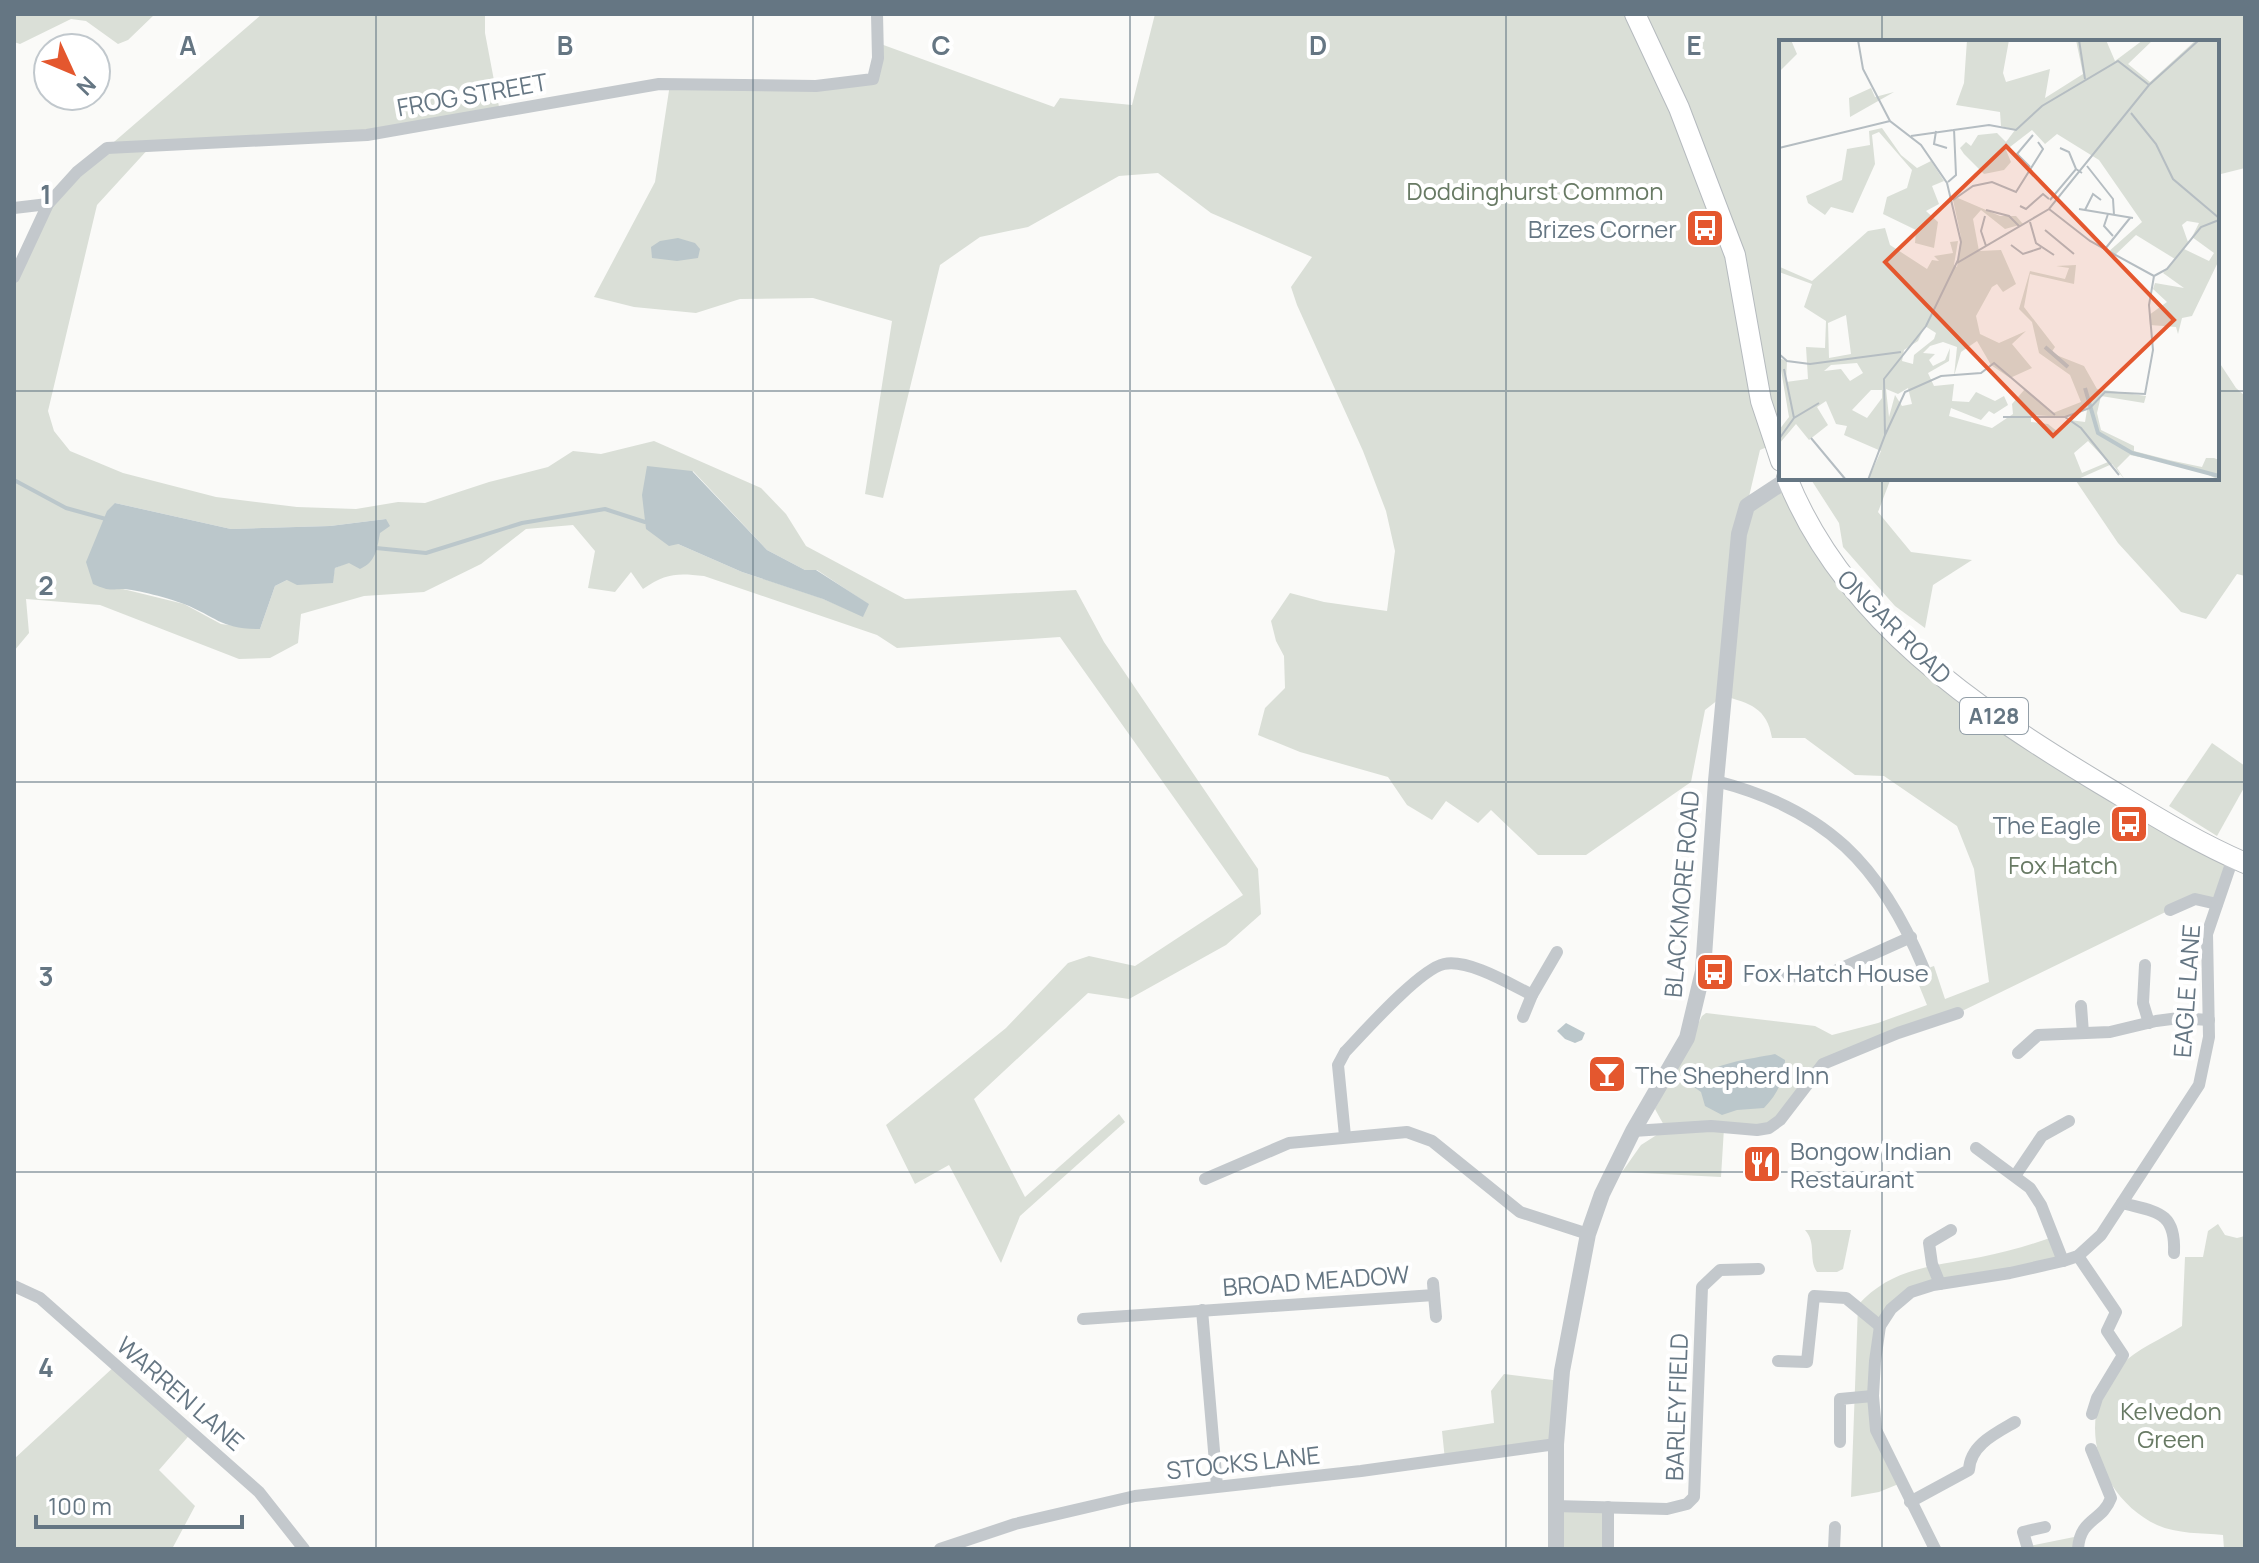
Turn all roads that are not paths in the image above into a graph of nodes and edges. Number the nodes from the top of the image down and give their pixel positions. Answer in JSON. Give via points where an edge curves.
{"nodes":[{"id":1,"x":877,"y":14,"type":"edge"},
{"id":2,"x":1635,"y":14,"type":"edge"},
{"id":3,"x":48,"y":204,"type":"junction"},
{"id":4,"x":14,"y":208,"type":"edge"},
{"id":5,"x":14,"y":277,"type":"edge"},
{"id":6,"x":1779,"y":455,"type":"edge"},
{"id":7,"x":1785,"y":480,"type":"edge"},
{"id":8,"x":1789,"y":480,"type":"edge"},
{"id":9,"x":1716,"y":781,"type":"junction"},
{"id":10,"x":2239,"y":860,"type":"edge"},
{"id":11,"x":2217,"y":904,"type":"junction"},
{"id":12,"x":2170,"y":910,"type":"dead end"},
{"id":13,"x":1911,"y":937,"type":"junction"},
{"id":14,"x":1557,"y":952,"type":"dead end"},
{"id":15,"x":2145,"y":965,"type":"dead end"},
{"id":16,"x":1924,"y":969,"type":"dead end"},
{"id":17,"x":1763,"y":972,"type":"dead end"},
{"id":18,"x":1532,"y":995,"type":"junction"},
{"id":19,"x":2081,"y":1006,"type":"dead end"},
{"id":20,"x":1958,"y":1013,"type":"dead end"},
{"id":21,"x":1523,"y":1017,"type":"dead end"},
{"id":22,"x":2209,"y":1020,"type":"junction"},
{"id":23,"x":2149,"y":1023,"type":"junction"},
{"id":24,"x":2083,"y":1033,"type":"junction"},
{"id":25,"x":2018,"y":1053,"type":"dead end"},
{"id":26,"x":2069,"y":1121,"type":"dead end"},
{"id":27,"x":1633,"y":1131,"type":"junction"},
{"id":28,"x":1345,"y":1136,"type":"junction"},
{"id":29,"x":1976,"y":1148,"type":"dead end"},
{"id":30,"x":2015,"y":1176,"type":"junction"},
{"id":31,"x":1205,"y":1179,"type":"dead end"},
{"id":32,"x":2122,"y":1203,"type":"junction"},
{"id":33,"x":1951,"y":1230,"type":"dead end"},
{"id":34,"x":1588,"y":1234,"type":"junction"},
{"id":35,"x":2174,"y":1253,"type":"dead end"},
{"id":36,"x":2078,"y":1256,"type":"junction"},
{"id":37,"x":2063,"y":1261,"type":"junction"},
{"id":38,"x":1759,"y":1269,"type":"dead end"},
{"id":39,"x":1940,"y":1284,"type":"junction"},
{"id":40,"x":14,"y":1286,"type":"edge"},
{"id":41,"x":1202,"y":1310,"type":"junction"},
{"id":42,"x":1436,"y":1317,"type":"dead end"},
{"id":43,"x":1083,"y":1319,"type":"dead end"},
{"id":44,"x":1880,"y":1326,"type":"junction"},
{"id":45,"x":1778,"y":1361,"type":"dead end"},
{"id":46,"x":1873,"y":1396,"type":"junction"},
{"id":47,"x":2092,"y":1414,"type":"dead end"},
{"id":48,"x":2015,"y":1422,"type":"dead end"},
{"id":49,"x":1840,"y":1442,"type":"dead end"},
{"id":50,"x":1556,"y":1444,"type":"junction"},
{"id":51,"x":2091,"y":1449,"type":"dead end"},
{"id":52,"x":1217,"y":1486,"type":"junction"},
{"id":53,"x":1910,"y":1502,"type":"junction"},
{"id":54,"x":1555,"y":1506,"type":"junction"},
{"id":55,"x":1608,"y":1507,"type":"junction"},
{"id":56,"x":1835,"y":1527,"type":"dead end"},
{"id":57,"x":2045,"y":1527,"type":"dead end"},
{"id":58,"x":304,"y":1549,"type":"edge"},
{"id":59,"x":940,"y":1549,"type":"edge"},
{"id":60,"x":1556,"y":1549,"type":"edge"},
{"id":61,"x":1608,"y":1549,"type":"edge"},
{"id":62,"x":1834,"y":1549,"type":"edge"},
{"id":63,"x":1935,"y":1549,"type":"edge"},
{"id":64,"x":2028,"y":1549,"type":"edge"},
{"id":65,"x":2078,"y":1549,"type":"edge"}],
"edges":[{"from":1,"to":3,"type":"street","name":"FROG STREET","via":[[873,79],[816,86],[659,84],[367,135],[107,148]]},
{"from":2,"to":6,"type":"main road","via":[[1679,108],[1735,255],[1761,401]]},
{"from":3,"to":4,"type":"street"},
{"from":3,"to":5,"type":"street"},
{"from":7,"to":9,"type":"street","name":"BLACKMORE ROAD","via":[[1747,506],[1739,534]]},
{"from":8,"to":10,"type":"main road","name":"ONGAR ROAD","number":"A128","via":[[1832,563],[1937,673],[2029,740],[2172,827]]},
{"from":9,"to":13,"type":"street","via":[[1789,806],[1843,844],[1888,895]]},
{"from":9,"to":27,"type":"street","name":"BLACKMORE ROAD","via":[[1703,971],[1694,1013],[1687,1038]]},
{"from":10,"to":11,"type":"street","name":"EAGLE LANE"},
{"from":11,"to":12,"type":"street","via":[[2195,899]]},
{"from":11,"to":22,"type":"street","name":"EAGLE LANE","via":[[2207,934]]},
{"from":13,"to":16,"type":"street"},
{"from":13,"to":17,"type":"street","via":[[1824,976]]},
{"from":14,"to":18,"type":"street"},
{"from":15,"to":23,"type":"street","via":[[2143,1003]]},
{"from":18,"to":21,"type":"street"},
{"from":18,"to":28,"type":"street","via":[[1464,966],[1442,964],[1417,981],[1338,1065]]},
{"from":19,"to":24,"type":"street"},
{"from":20,"to":27,"type":"street","via":[[1823,1064],[1769,1128]]},
{"from":22,"to":23,"type":"street"},
{"from":22,"to":32,"type":"street","name":"EAGLE LANE","via":[[2199,1085]]},
{"from":23,"to":24,"type":"street"},
{"from":24,"to":25,"type":"street","via":[[2038,1035]]},
{"from":26,"to":30,"type":"street","via":[[2042,1136]]},
{"from":27,"to":34,"type":"street","name":"BLACKMORE ROAD"},
{"from":28,"to":31,"type":"street","via":[[1289,1143]]},
{"from":28,"to":34,"type":"street","via":[[1407,1132],[1432,1141],[1520,1212]]},
{"from":29,"to":30,"type":"street"},
{"from":30,"to":37,"type":"street","via":[[2041,1205]]},
{"from":32,"to":35,"type":"street","via":[[2159,1213],[2169,1222]]},
{"from":32,"to":36,"type":"street","name":"EAGLE LANE","via":[[2101,1235]]},
{"from":33,"to":39,"type":"street","via":[[1929,1243]]},
{"from":34,"to":50,"type":"street","name":"BLACKMORE ROAD","via":[[1562,1371]]},
{"from":36,"to":37,"type":"street","name":"EAGLE LANE"},
{"from":36,"to":47,"type":"street","via":[[2116,1312],[2107,1331],[2123,1355]]},
{"from":37,"to":39,"type":"street","name":"EAGLE LANE"},
{"from":38,"to":55,"type":"street","name":"BARLEY FIELD","via":[[1720,1270],[1702,1287],[1694,1497],[1678,1508]]},
{"from":39,"to":44,"type":"street","via":[[1911,1292]]},
{"from":40,"to":58,"type":"street","name":"WARREN LANE","via":[[40,1298],[216,1452],[259,1492]]},
{"from":41,"to":42,"type":"street","name":"BROAD MEADOW","via":[[1434,1289]]},
{"from":41,"to":43,"type":"street","name":"BROAD MEADOW"},
{"from":41,"to":52,"type":"street","name":"BROAD MEADOW"},
{"from":44,"to":45,"type":"street","via":[[1846,1298],[1814,1296],[1807,1362]]},
{"from":44,"to":46,"type":"street"},
{"from":46,"to":49,"type":"street","via":[[1840,1399]]},
{"from":46,"to":53,"type":"street","via":[[1876,1430]]},
{"from":48,"to":53,"type":"street","via":[[1973,1453],[1969,1470]]},
{"from":50,"to":52,"type":"street","name":"STOCKS LANE"},
{"from":50,"to":54,"type":"street","name":"BLACKMORE ROAD"},
{"from":51,"to":65,"type":"street","via":[[2111,1498],[2084,1525]]},
{"from":52,"to":59,"type":"street","name":"STOCKS LANE","via":[[1068,1510]]},
{"from":53,"to":63,"type":"street"},
{"from":54,"to":55,"type":"street","name":"BARLEY FIELD"},
{"from":54,"to":60,"type":"street","name":"BLACKMORE ROAD"},
{"from":55,"to":61,"type":"street"},
{"from":56,"to":62,"type":"street"},
{"from":57,"to":64,"type":"street","via":[[2023,1532]]}]}
